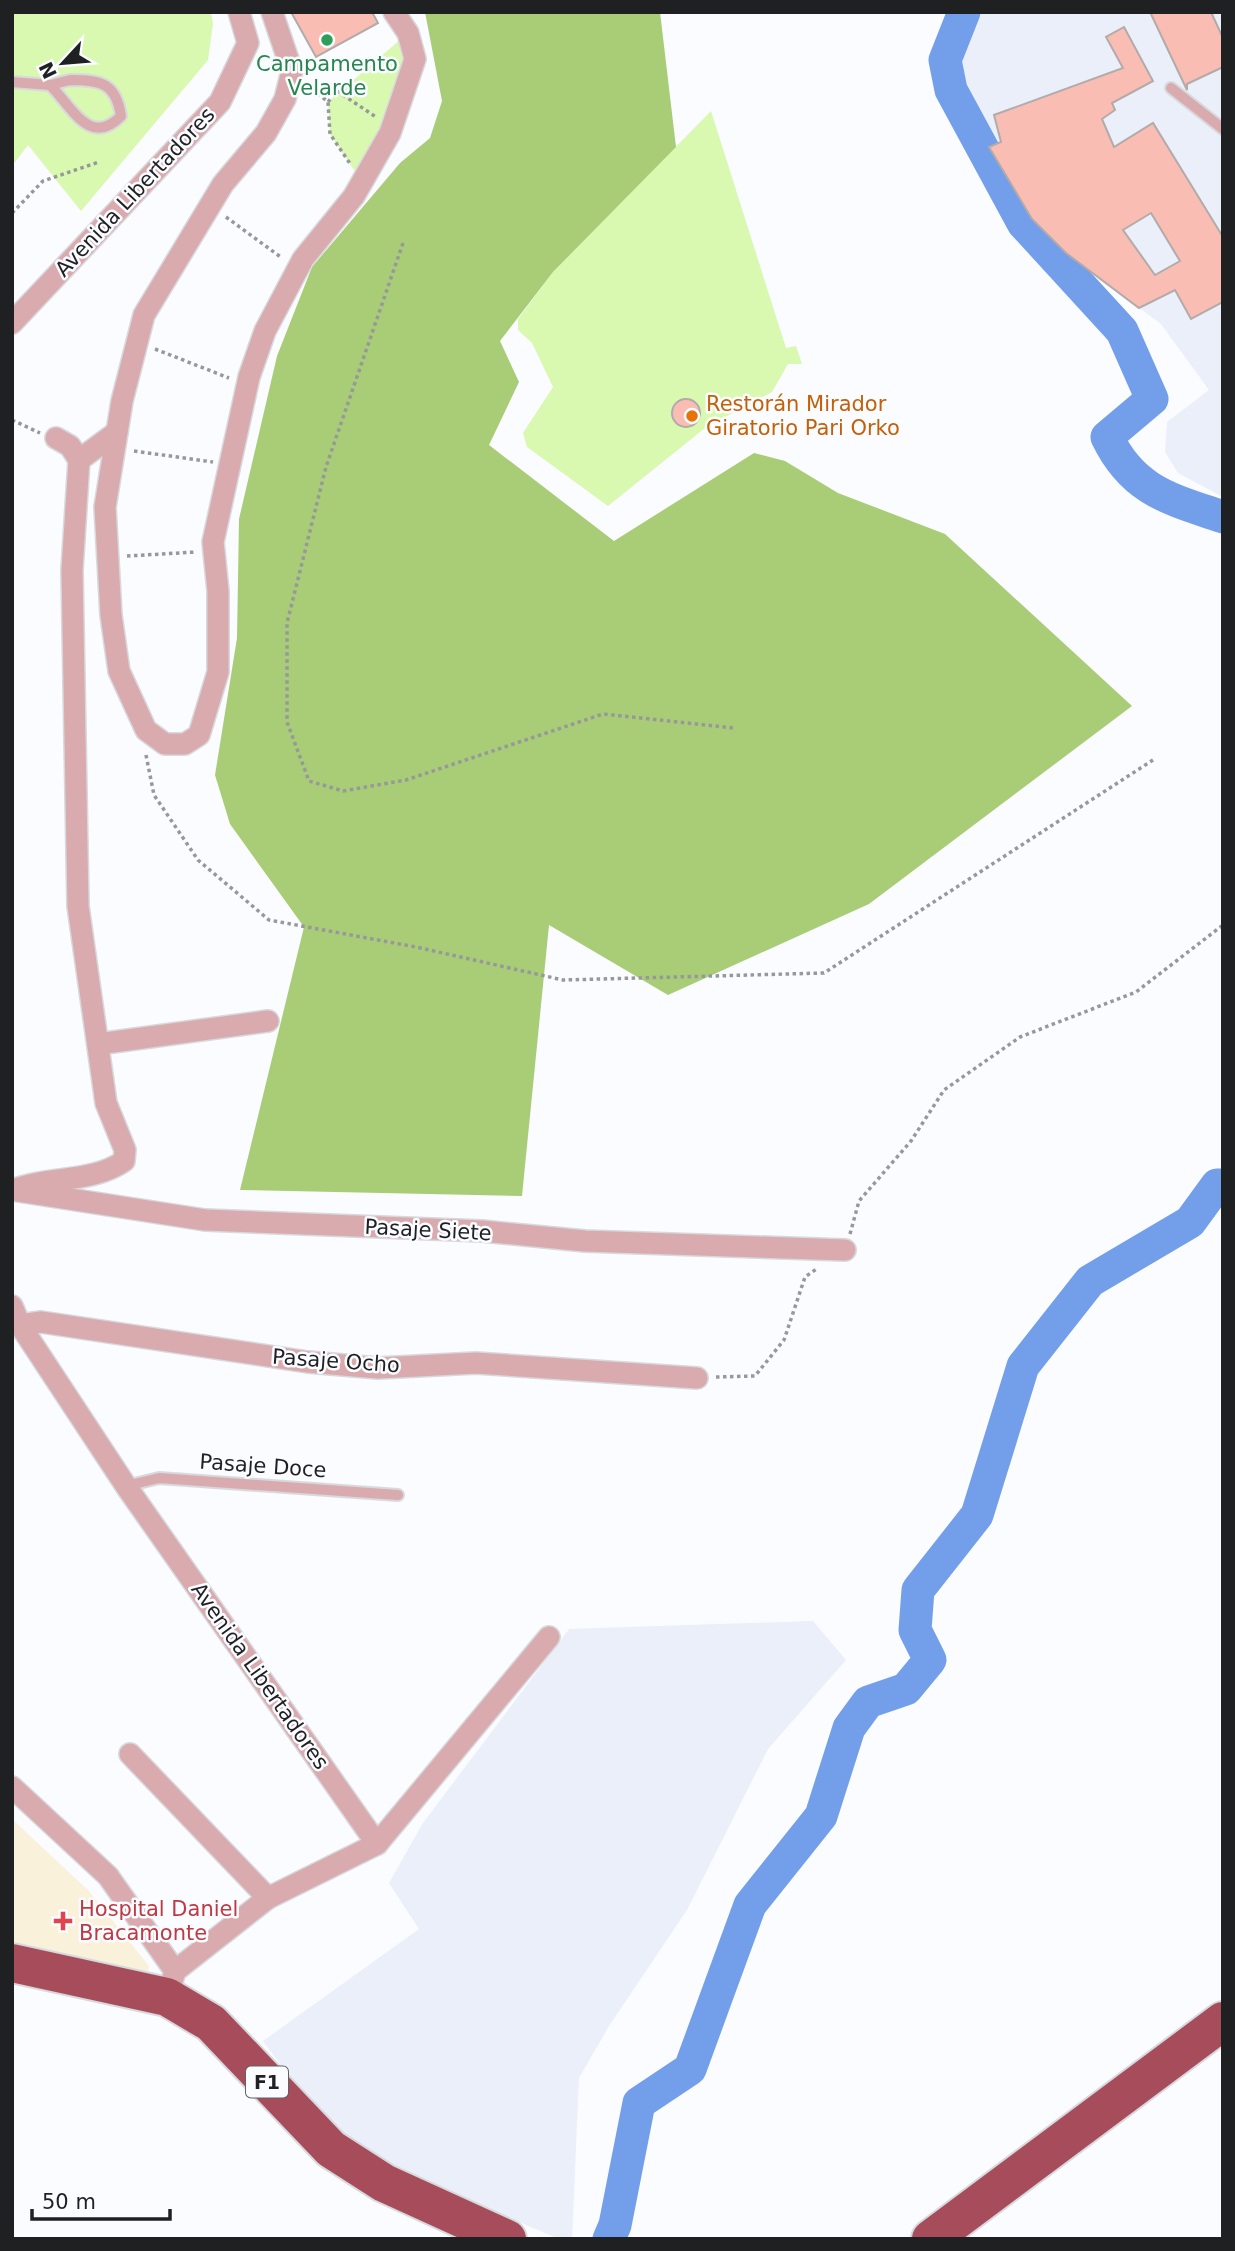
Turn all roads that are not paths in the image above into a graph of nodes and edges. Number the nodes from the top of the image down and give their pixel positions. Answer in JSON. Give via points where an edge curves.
{"nodes":[{"id":1,"x":239,"y":12,"type":"edge"},
{"id":2,"x":272,"y":12,"type":"edge"},
{"id":3,"x":394,"y":12,"type":"edge"},
{"id":4,"x":12,"y":82,"type":"edge"},
{"id":5,"x":50,"y":85,"type":"junction"},
{"id":6,"x":1171,"y":88,"type":"dead end"},
{"id":7,"x":1223,"y":129,"type":"edge"},
{"id":8,"x":12,"y":323,"type":"edge"},
{"id":9,"x":56,"y":438,"type":"road end"},
{"id":10,"x":116,"y":440,"type":"junction"},
{"id":11,"x":79,"y":460,"type":"junction"},
{"id":12,"x":268,"y":1021,"type":"dead end"},
{"id":13,"x":98,"y":1044,"type":"junction"},
{"id":14,"x":13,"y":1190,"type":"edge"},
{"id":15,"x":845,"y":1250,"type":"road end"},
{"id":16,"x":16,"y":1316,"type":"edge"},
{"id":17,"x":696,"y":1378,"type":"road end"},
{"id":18,"x":126,"y":1486,"type":"junction"},
{"id":19,"x":398,"y":1495,"type":"dead end"},
{"id":20,"x":549,"y":1637,"type":"dead end"},
{"id":21,"x":130,"y":1754,"type":"dead end"},
{"id":22,"x":12,"y":1787,"type":"edge"},
{"id":23,"x":377,"y":1844,"type":"junction"},
{"id":24,"x":268,"y":1898,"type":"junction"},
{"id":25,"x":12,"y":1963,"type":"edge"},
{"id":26,"x":171,"y":1984,"type":"junction"},
{"id":27,"x":1223,"y":2021,"type":"edge"},
{"id":28,"x":507,"y":2239,"type":"edge"},
{"id":29,"x":931,"y":2239,"type":"edge"}],
"edges":[{"from":1,"to":8,"type":"street","name":"Avenida Libertadores","via":[[248,43],[220,102]]},
{"from":2,"to":10,"type":"street","via":[[292,71],[285,99],[266,133],[210,205],[144,315]]},
{"from":3,"to":10,"type":"street","via":[[408,33],[415,59],[392,128],[362,182],[297,270],[265,331],[247,385],[214,551],[218,671],[200,735],[185,744],[165,744],[146,730],[120,671],[110,615],[105,507]]},
{"from":4,"to":5,"type":"lane"},
{"from":5,"to":5,"type":"lane","via":[[85,126],[99,130],[121,116],[118,97],[106,85],[89,80]]},
{"from":6,"to":7,"type":"lane"},
{"from":9,"to":11,"type":"street","via":[[70,446]]},
{"from":10,"to":11,"type":"street"},
{"from":11,"to":13,"type":"street","via":[[72,570],[78,906]]},
{"from":12,"to":13,"type":"street"},
{"from":13,"to":14,"type":"street","via":[[106,1103],[125,1150],[124,1161],[109,1172],[32,1182]]},
{"from":14,"to":15,"type":"street","name":"Pasaje Siete","via":[[205,1220]]},
{"from":16,"to":17,"type":"street","name":"Pasaje Ocho","via":[[308,1362],[378,1368],[476,1363]]},
{"from":16,"to":18,"type":"street","name":"Avenida Libertadores"},
{"from":18,"to":19,"type":"lane","name":"Pasaje Doce","via":[[159,1478]]},
{"from":18,"to":23,"type":"street","name":"Avenida Libertadores"},
{"from":20,"to":23,"type":"street"},
{"from":21,"to":24,"type":"street"},
{"from":22,"to":26,"type":"street","via":[[108,1876]]},
{"from":23,"to":24,"type":"street"},
{"from":24,"to":26,"type":"street"},
{"from":25,"to":26,"type":"highway","number":"F1"},
{"from":26,"to":28,"type":"highway","number":"F1","via":[[331,2149],[384,2183]]},
{"from":27,"to":29,"type":"highway"}]}
